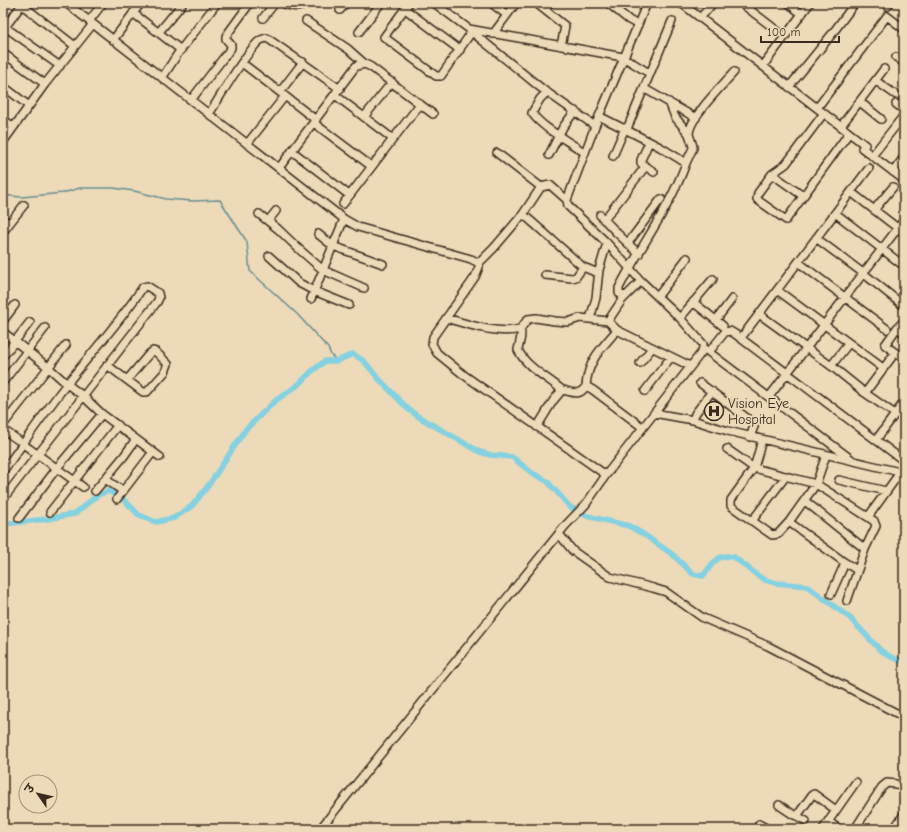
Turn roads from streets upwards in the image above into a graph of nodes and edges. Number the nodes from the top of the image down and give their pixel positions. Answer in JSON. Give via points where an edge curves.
{"nodes":[{"id":1,"x":66,"y":3,"type":"edge"},
{"id":2,"x":103,"y":3,"type":"edge"},
{"id":3,"x":141,"y":3,"type":"edge"},
{"id":4,"x":183,"y":3,"type":"edge"},
{"id":5,"x":250,"y":3,"type":"edge"},
{"id":6,"x":275,"y":3,"type":"edge"},
{"id":7,"x":283,"y":3,"type":"edge"},
{"id":8,"x":308,"y":3,"type":"edge"},
{"id":9,"x":346,"y":3,"type":"edge"},
{"id":10,"x":381,"y":3,"type":"edge"},
{"id":11,"x":491,"y":3,"type":"edge"},
{"id":12,"x":516,"y":3,"type":"edge"},
{"id":13,"x":536,"y":3,"type":"edge"},
{"id":14,"x":550,"y":3,"type":"edge"},
{"id":15,"x":608,"y":3,"type":"edge"},
{"id":16,"x":647,"y":3,"type":"edge"},
{"id":17,"x":681,"y":3,"type":"edge"},
{"id":18,"x":713,"y":3,"type":"edge"},
{"id":19,"x":741,"y":3,"type":"edge"},
{"id":20,"x":788,"y":3,"type":"edge"},
{"id":21,"x":810,"y":3,"type":"edge"},
{"id":22,"x":855,"y":3,"type":"edge"},
{"id":23,"x":22,"y":4,"type":"edge"},
{"id":24,"x":215,"y":4,"type":"edge"},
{"id":25,"x":438,"y":4,"type":"edge"},
{"id":26,"x":407,"y":6,"type":"edge"},
{"id":27,"x":340,"y":10,"type":"dead end"},
{"id":28,"x":545,"y":10,"type":"junction"},
{"id":29,"x":133,"y":13,"type":"junction"},
{"id":30,"x":802,"y":14,"type":"junction"},
{"id":31,"x":507,"y":15,"type":"junction"},
{"id":32,"x":263,"y":18,"type":"dead end"},
{"id":33,"x":701,"y":18,"type":"junction"},
{"id":34,"x":306,"y":21,"type":"dead end"},
{"id":35,"x":672,"y":21,"type":"dead end"},
{"id":36,"x":91,"y":23,"type":"junction"},
{"id":37,"x":638,"y":25,"type":"junction"},
{"id":38,"x":4,"y":28,"type":"edge"},
{"id":39,"x":904,"y":29,"type":"edge"},
{"id":40,"x":472,"y":31,"type":"junction"},
{"id":41,"x":159,"y":32,"type":"junction"},
{"id":42,"x":359,"y":32,"type":"dead end"},
{"id":43,"x":493,"y":34,"type":"junction"},
{"id":44,"x":784,"y":36,"type":"junction"},
{"id":45,"x":113,"y":40,"type":"junction"},
{"id":46,"x":75,"y":46,"type":"junction"},
{"id":47,"x":561,"y":46,"type":"junction"},
{"id":48,"x":181,"y":50,"type":"junction"},
{"id":49,"x":460,"y":50,"type":"junction"},
{"id":50,"x":3,"y":53,"type":"edge"},
{"id":51,"x":623,"y":57,"type":"junction"},
{"id":52,"x":896,"y":57,"type":"dead end"},
{"id":53,"x":303,"y":62,"type":"junction"},
{"id":54,"x":242,"y":63,"type":"junction"},
{"id":55,"x":904,"y":63,"type":"edge"},
{"id":56,"x":366,"y":64,"type":"junction"},
{"id":57,"x":60,"y":66,"type":"junction"},
{"id":58,"x":763,"y":66,"type":"junction"},
{"id":59,"x":884,"y":69,"type":"dead end"},
{"id":60,"x":734,"y":72,"type":"dead end"},
{"id":61,"x":649,"y":73,"type":"junction"},
{"id":62,"x":162,"y":78,"type":"junction"},
{"id":63,"x":876,"y":81,"type":"junction"},
{"id":64,"x":392,"y":82,"type":"junction"},
{"id":65,"x":45,"y":84,"type":"junction"},
{"id":66,"x":3,"y":86,"type":"edge"},
{"id":67,"x":789,"y":87,"type":"junction"},
{"id":68,"x":340,"y":88,"type":"junction"},
{"id":69,"x":644,"y":89,"type":"junction"},
{"id":70,"x":547,"y":92,"type":"junction"},
{"id":71,"x":283,"y":94,"type":"junction"},
{"id":72,"x":335,"y":95,"type":"junction"},
{"id":73,"x":896,"y":95,"type":"dead end"},
{"id":74,"x":191,"y":100,"type":"junction"},
{"id":75,"x":669,"y":102,"type":"junction"},
{"id":76,"x":860,"y":102,"type":"junction"},
{"id":77,"x":420,"y":104,"type":"junction"},
{"id":78,"x":896,"y":104,"type":"dead end"},
{"id":79,"x":29,"y":106,"type":"junction"},
{"id":80,"x":818,"y":108,"type":"junction"},
{"id":81,"x":904,"y":110,"type":"edge"},
{"id":82,"x":575,"y":111,"type":"junction"},
{"id":83,"x":824,"y":113,"type":"junction"},
{"id":84,"x":209,"y":114,"type":"junction"},
{"id":85,"x":433,"y":114,"type":"dead end"},
{"id":86,"x":904,"y":115,"type":"edge"},
{"id":87,"x":599,"y":116,"type":"junction"},
{"id":88,"x":364,"y":117,"type":"junction"},
{"id":89,"x":3,"y":118,"type":"edge"},
{"id":90,"x":696,"y":118,"type":"junction"},
{"id":91,"x":881,"y":119,"type":"dead end"},
{"id":92,"x":315,"y":122,"type":"junction"},
{"id":93,"x":595,"y":126,"type":"junction"},
{"id":94,"x":841,"y":126,"type":"junction"},
{"id":95,"x":13,"y":127,"type":"junction"},
{"id":96,"x":626,"y":129,"type":"junction"},
{"id":97,"x":849,"y":133,"type":"junction"},
{"id":98,"x":689,"y":134,"type":"junction"},
{"id":99,"x":560,"y":135,"type":"junction"},
{"id":100,"x":393,"y":139,"type":"junction"},
{"id":101,"x":3,"y":142,"type":"edge"},
{"id":102,"x":649,"y":142,"type":"junction"},
{"id":103,"x":247,"y":144,"type":"junction"},
{"id":104,"x":292,"y":151,"type":"junction"},
{"id":105,"x":497,"y":153,"type":"dead end"},
{"id":106,"x":585,"y":153,"type":"junction"},
{"id":107,"x":549,"y":155,"type":"dead end"},
{"id":108,"x":613,"y":156,"type":"dead end"},
{"id":109,"x":872,"y":156,"type":"junction"},
{"id":110,"x":904,"y":158,"type":"edge"},
{"id":111,"x":686,"y":163,"type":"junction"},
{"id":112,"x":372,"y":166,"type":"junction"},
{"id":113,"x":645,"y":167,"type":"junction"},
{"id":114,"x":279,"y":168,"type":"junction"},
{"id":115,"x":869,"y":168,"type":"dead end"},
{"id":116,"x":654,"y":172,"type":"dead end"},
{"id":117,"x":893,"y":172,"type":"junction"},
{"id":118,"x":772,"y":174,"type":"junction"},
{"id":119,"x":904,"y":180,"type":"edge"},
{"id":120,"x":541,"y":187,"type":"junction"},
{"id":121,"x":893,"y":187,"type":"dead end"},
{"id":122,"x":851,"y":192,"type":"junction"},
{"id":123,"x":349,"y":195,"type":"junction"},
{"id":124,"x":803,"y":196,"type":"junction"},
{"id":125,"x":661,"y":199,"type":"dead end"},
{"id":126,"x":567,"y":200,"type":"junction"},
{"id":127,"x":342,"y":204,"type":"dead end"},
{"id":128,"x":24,"y":205,"type":"dead end"},
{"id":129,"x":874,"y":210,"type":"junction"},
{"id":130,"x":276,"y":211,"type":"dead end"},
{"id":131,"x":835,"y":213,"type":"junction"},
{"id":132,"x":259,"y":214,"type":"dead end"},
{"id":133,"x":523,"y":214,"type":"junction"},
{"id":134,"x":3,"y":219,"type":"edge"},
{"id":135,"x":344,"y":219,"type":"junction"},
{"id":136,"x":904,"y":220,"type":"edge"},
{"id":137,"x":268,"y":221,"type":"junction"},
{"id":138,"x":9,"y":224,"type":"junction"},
{"id":139,"x":898,"y":228,"type":"junction"},
{"id":140,"x":3,"y":232,"type":"edge"},
{"id":141,"x":904,"y":233,"type":"edge"},
{"id":142,"x":318,"y":234,"type":"dead end"},
{"id":143,"x":816,"y":238,"type":"junction"},
{"id":144,"x":607,"y":243,"type":"junction"},
{"id":145,"x":628,"y":243,"type":"junction"},
{"id":146,"x":333,"y":246,"type":"junction"},
{"id":147,"x":882,"y":249,"type":"junction"},
{"id":148,"x":639,"y":254,"type":"junction"},
{"id":149,"x":269,"y":256,"type":"dead end"},
{"id":150,"x":687,"y":258,"type":"dead end"},
{"id":151,"x":798,"y":262,"type":"junction"},
{"id":152,"x":478,"y":263,"type":"junction"},
{"id":153,"x":384,"y":264,"type":"dead end"},
{"id":154,"x":904,"y":266,"type":"edge"},
{"id":155,"x":583,"y":267,"type":"junction"},
{"id":156,"x":630,"y":268,"type":"junction"},
{"id":157,"x":323,"y":270,"type":"junction"},
{"id":158,"x":598,"y":273,"type":"junction"},
{"id":159,"x":863,"y":273,"type":"junction"},
{"id":160,"x":545,"y":275,"type":"dead end"},
{"id":161,"x":713,"y":279,"type":"dead end"},
{"id":162,"x":641,"y":281,"type":"junction"},
{"id":163,"x":364,"y":288,"type":"dead end"},
{"id":164,"x":777,"y":290,"type":"junction"},
{"id":165,"x":314,"y":291,"type":"junction"},
{"id":166,"x":658,"y":296,"type":"junction"},
{"id":167,"x":625,"y":297,"type":"junction"},
{"id":168,"x":844,"y":298,"type":"junction"},
{"id":169,"x":311,"y":299,"type":"dead end"},
{"id":170,"x":732,"y":299,"type":"dead end"},
{"id":171,"x":693,"y":302,"type":"junction"},
{"id":172,"x":15,"y":305,"type":"dead end"},
{"id":173,"x":349,"y":305,"type":"dead end"},
{"id":174,"x":904,"y":306,"type":"edge"},
{"id":175,"x":759,"y":314,"type":"junction"},
{"id":176,"x":446,"y":318,"type":"junction"},
{"id":177,"x":680,"y":318,"type":"junction"},
{"id":178,"x":590,"y":319,"type":"junction"},
{"id":179,"x":716,"y":320,"type":"junction"},
{"id":180,"x":3,"y":321,"type":"edge"},
{"id":181,"x":608,"y":321,"type":"junction"},
{"id":182,"x":904,"y":321,"type":"edge"},
{"id":183,"x":30,"y":322,"type":"dead end"},
{"id":184,"x":824,"y":324,"type":"junction"},
{"id":185,"x":723,"y":326,"type":"dead end"},
{"id":186,"x":45,"y":328,"type":"dead end"},
{"id":187,"x":897,"y":328,"type":"junction"},
{"id":188,"x":520,"y":329,"type":"junction"},
{"id":189,"x":887,"y":329,"type":"dead end"},
{"id":190,"x":618,"y":330,"type":"junction"},
{"id":191,"x":3,"y":332,"type":"edge"},
{"id":192,"x":904,"y":333,"type":"edge"},
{"id":193,"x":741,"y":338,"type":"junction"},
{"id":194,"x":15,"y":341,"type":"junction"},
{"id":195,"x":849,"y":343,"type":"junction"},
{"id":196,"x":66,"y":345,"type":"dead end"},
{"id":197,"x":652,"y":348,"type":"junction"},
{"id":198,"x":806,"y":348,"type":"junction"},
{"id":199,"x":26,"y":350,"type":"junction"},
{"id":200,"x":706,"y":350,"type":"junction"},
{"id":201,"x":4,"y":355,"type":"edge"},
{"id":202,"x":671,"y":357,"type":"junction"},
{"id":203,"x":892,"y":357,"type":"dead end"},
{"id":204,"x":904,"y":359,"type":"edge"},
{"id":205,"x":640,"y":363,"type":"dead end"},
{"id":206,"x":108,"y":365,"type":"junction"},
{"id":207,"x":690,"y":366,"type":"junction"},
{"id":208,"x":831,"y":366,"type":"junction"},
{"id":209,"x":48,"y":367,"type":"junction"},
{"id":210,"x":883,"y":368,"type":"junction"},
{"id":211,"x":787,"y":373,"type":"junction"},
{"id":212,"x":127,"y":380,"type":"junction"},
{"id":213,"x":3,"y":382,"type":"edge"},
{"id":214,"x":700,"y":383,"type":"dead end"},
{"id":215,"x":67,"y":384,"type":"junction"},
{"id":216,"x":586,"y":386,"type":"junction"},
{"id":217,"x":562,"y":390,"type":"junction"},
{"id":218,"x":645,"y":390,"type":"dead end"},
{"id":219,"x":712,"y":392,"type":"junction"},
{"id":220,"x":865,"y":393,"type":"junction"},
{"id":221,"x":83,"y":396,"type":"junction"},
{"id":222,"x":769,"y":397,"type":"junction"},
{"id":223,"x":904,"y":402,"type":"edge"},
{"id":224,"x":654,"y":412,"type":"junction"},
{"id":225,"x":102,"y":414,"type":"junction"},
{"id":226,"x":895,"y":414,"type":"junction"},
{"id":227,"x":693,"y":420,"type":"junction"},
{"id":228,"x":118,"y":425,"type":"junction"},
{"id":229,"x":537,"y":427,"type":"junction"},
{"id":230,"x":642,"y":427,"type":"junction"},
{"id":231,"x":4,"y":430,"type":"edge"},
{"id":232,"x":750,"y":437,"type":"junction"},
{"id":233,"x":136,"y":439,"type":"junction"},
{"id":234,"x":762,"y":440,"type":"junction"},
{"id":235,"x":876,"y":440,"type":"junction"},
{"id":236,"x":20,"y":442,"type":"junction"},
{"id":237,"x":727,"y":449,"type":"dead end"},
{"id":238,"x":153,"y":452,"type":"junction"},
{"id":239,"x":38,"y":454,"type":"junction"},
{"id":240,"x":826,"y":455,"type":"junction"},
{"id":241,"x":160,"y":457,"type":"dead end"},
{"id":242,"x":853,"y":461,"type":"junction"},
{"id":243,"x":904,"y":461,"type":"edge"},
{"id":244,"x":57,"y":468,"type":"junction"},
{"id":245,"x":754,"y":468,"type":"junction"},
{"id":246,"x":903,"y":470,"type":"edge"},
{"id":247,"x":3,"y":471,"type":"edge"},
{"id":248,"x":606,"y":475,"type":"junction"},
{"id":249,"x":786,"y":476,"type":"junction"},
{"id":250,"x":105,"y":479,"type":"junction"},
{"id":251,"x":839,"y":480,"type":"dead end"},
{"id":252,"x":74,"y":481,"type":"junction"},
{"id":253,"x":816,"y":484,"type":"junction"},
{"id":254,"x":83,"y":487,"type":"dead end"},
{"id":255,"x":95,"y":491,"type":"dead end"},
{"id":256,"x":886,"y":491,"type":"junction"},
{"id":257,"x":3,"y":499,"type":"edge"},
{"id":258,"x":805,"y":501,"type":"junction"},
{"id":259,"x":50,"y":512,"type":"dead end"},
{"id":260,"x":19,"y":518,"type":"dead end"},
{"id":261,"x":868,"y":518,"type":"junction"},
{"id":262,"x":752,"y":521,"type":"junction"},
{"id":263,"x":789,"y":522,"type":"junction"},
{"id":264,"x":559,"y":534,"type":"junction"},
{"id":265,"x":865,"y":549,"type":"junction"},
{"id":266,"x":845,"y":563,"type":"junction"},
{"id":267,"x":857,"y":570,"type":"junction"},
{"id":268,"x":831,"y":594,"type":"dead end"},
{"id":269,"x":847,"y":601,"type":"dead end"},
{"id":270,"x":904,"y":717,"type":"edge"},
{"id":271,"x":856,"y":782,"type":"dead end"},
{"id":272,"x":904,"y":785,"type":"edge"},
{"id":273,"x":779,"y":805,"type":"dead end"},
{"id":274,"x":836,"y":810,"type":"junction"},
{"id":275,"x":904,"y":814,"type":"edge"},
{"id":276,"x":797,"y":816,"type":"junction"},
{"id":277,"x":806,"y":821,"type":"dead end"},
{"id":278,"x":828,"y":821,"type":"junction"},
{"id":279,"x":760,"y":824,"type":"dead end"},
{"id":280,"x":320,"y":829,"type":"edge"},
{"id":281,"x":768,"y":829,"type":"edge"},
{"id":282,"x":823,"y":829,"type":"edge"},
{"id":283,"x":839,"y":829,"type":"edge"},
{"id":284,"x":855,"y":829,"type":"edge"},
{"id":285,"x":894,"y":829,"type":"edge"}],
"edges":[{"from":1,"to":36,"type":"street"},
{"from":2,"to":36,"type":"street"},
{"from":3,"to":29,"type":"street"},
{"from":4,"to":41,"type":"street"},
{"from":5,"to":74,"type":"street","via":[[226,36],[230,48]]},
{"from":6,"to":32,"type":"street"},
{"from":7,"to":8,"type":"street","via":[[297,7]]},
{"from":9,"to":27,"type":"street"},
{"from":10,"to":42,"type":"street"},
{"from":11,"to":31,"type":"street"},
{"from":12,"to":31,"type":"street"},
{"from":13,"to":28,"type":"street"},
{"from":14,"to":28,"type":"street"},
{"from":15,"to":37,"type":"street"},
{"from":16,"to":37,"type":"street"},
{"from":17,"to":33,"type":"street"},
{"from":18,"to":33,"type":"street"},
{"from":19,"to":44,"type":"street"},
{"from":20,"to":30,"type":"street"},
{"from":21,"to":30,"type":"street"},
{"from":22,"to":67,"type":"street"},
{"from":23,"to":38,"type":"street"},
{"from":23,"to":46,"type":"street"},
{"from":24,"to":48,"type":"street"},
{"from":25,"to":40,"type":"street"},
{"from":26,"to":49,"type":"street"},
{"from":26,"to":49,"type":"street","via":[[384,37],[436,76],[440,76]]},
{"from":28,"to":47,"type":"street","via":[[565,26]]},
{"from":29,"to":41,"type":"street"},
{"from":29,"to":45,"type":"street"},
{"from":30,"to":44,"type":"street"},
{"from":31,"to":43,"type":"street"},
{"from":33,"to":58,"type":"street"},
{"from":34,"to":56,"type":"street"},
{"from":35,"to":61,"type":"street"},
{"from":36,"to":45,"type":"street"},
{"from":36,"to":46,"type":"street"},
{"from":37,"to":51,"type":"street"},
{"from":38,"to":57,"type":"street"},
{"from":39,"to":80,"type":"street","via":[[887,16]]},
{"from":40,"to":43,"type":"street"},
{"from":40,"to":49,"type":"street"},
{"from":40,"to":70,"type":"street"},
{"from":41,"to":48,"type":"street"},
{"from":43,"to":47,"type":"street"},
{"from":44,"to":58,"type":"street"},
{"from":45,"to":62,"type":"street"},
{"from":46,"to":57,"type":"street"},
{"from":47,"to":51,"type":"street"},
{"from":48,"to":62,"type":"street"},
{"from":50,"to":65,"type":"street"},
{"from":51,"to":61,"type":"street"},
{"from":51,"to":87,"type":"street"},
{"from":52,"to":55,"type":"street"},
{"from":53,"to":54,"type":"street","via":[[267,38],[258,42]]},
{"from":53,"to":68,"type":"street"},
{"from":53,"to":71,"type":"street"},
{"from":54,"to":71,"type":"street"},
{"from":54,"to":84,"type":"street"},
{"from":56,"to":64,"type":"street"},
{"from":56,"to":68,"type":"street","via":[[356,66]]},
{"from":57,"to":65,"type":"street"},
{"from":58,"to":67,"type":"street"},
{"from":59,"to":63,"type":"street"},
{"from":60,"to":90,"type":"street"},
{"from":61,"to":69,"type":"street"},
{"from":62,"to":74,"type":"street"},
{"from":63,"to":73,"type":"street"},
{"from":63,"to":76,"type":"street"},
{"from":64,"to":77,"type":"street"},
{"from":64,"to":88,"type":"street"},
{"from":65,"to":79,"type":"street"},
{"from":66,"to":79,"type":"street"},
{"from":67,"to":80,"type":"street"},
{"from":68,"to":72,"type":"street"},
{"from":69,"to":75,"type":"street"},
{"from":69,"to":96,"type":"street"},
{"from":70,"to":82,"type":"street"},
{"from":70,"to":99,"type":"street","via":[[532,113]]},
{"from":71,"to":92,"type":"street"},
{"from":71,"to":103,"type":"street"},
{"from":72,"to":88,"type":"street"},
{"from":72,"to":92,"type":"street"},
{"from":74,"to":84,"type":"street"},
{"from":75,"to":90,"type":"street"},
{"from":75,"to":98,"type":"street","via":[[675,117]]},
{"from":76,"to":91,"type":"street"},
{"from":76,"to":94,"type":"street"},
{"from":77,"to":85,"type":"street"},
{"from":77,"to":100,"type":"street"},
{"from":78,"to":81,"type":"street"},
{"from":79,"to":95,"type":"street"},
{"from":80,"to":83,"type":"street"},
{"from":82,"to":93,"type":"street"},
{"from":82,"to":99,"type":"street"},
{"from":83,"to":94,"type":"street"},
{"from":83,"to":118,"type":"street","via":[[786,164]]},
{"from":84,"to":103,"type":"street"},
{"from":86,"to":109,"type":"street"},
{"from":87,"to":93,"type":"street"},
{"from":87,"to":96,"type":"street"},
{"from":88,"to":100,"type":"street"},
{"from":89,"to":95,"type":"street"},
{"from":90,"to":98,"type":"street"},
{"from":92,"to":104,"type":"street"},
{"from":92,"to":112,"type":"street"},
{"from":93,"to":106,"type":"street"},
{"from":94,"to":97,"type":"street"},
{"from":95,"to":101,"type":"street"},
{"from":96,"to":102,"type":"street"},
{"from":96,"to":108,"type":"street"},
{"from":97,"to":109,"type":"street"},
{"from":97,"to":124,"type":"street"},
{"from":98,"to":111,"type":"street","via":[[693,148]]},
{"from":99,"to":106,"type":"street"},
{"from":99,"to":107,"type":"street"},
{"from":100,"to":112,"type":"street"},
{"from":102,"to":111,"type":"street"},
{"from":102,"to":113,"type":"street","via":[[641,160]]},
{"from":103,"to":114,"type":"street"},
{"from":104,"to":114,"type":"street"},
{"from":104,"to":123,"type":"street"},
{"from":105,"to":120,"type":"street"},
{"from":106,"to":126,"type":"street"},
{"from":109,"to":117,"type":"street"},
{"from":110,"to":117,"type":"street"},
{"from":111,"to":148,"type":"street","via":[[668,204]]},
{"from":112,"to":123,"type":"street"},
{"from":113,"to":116,"type":"street"},
{"from":113,"to":145,"type":"street","via":[[602,217]]},
{"from":114,"to":135,"type":"street"},
{"from":115,"to":122,"type":"street"},
{"from":117,"to":119,"type":"street"},
{"from":118,"to":124,"type":"street"},
{"from":118,"to":124,"type":"street","via":[[757,199],[784,220]]},
{"from":120,"to":126,"type":"street","via":[[550,185]]},
{"from":120,"to":133,"type":"street"},
{"from":121,"to":129,"type":"street"},
{"from":122,"to":129,"type":"street"},
{"from":122,"to":131,"type":"street"},
{"from":123,"to":127,"type":"street"},
{"from":125,"to":145,"type":"street"},
{"from":126,"to":144,"type":"street","via":[[568,206]]},
{"from":128,"to":138,"type":"street"},
{"from":129,"to":139,"type":"street"},
{"from":130,"to":137,"type":"street"},
{"from":131,"to":143,"type":"street"},
{"from":131,"to":147,"type":"street"},
{"from":132,"to":137,"type":"street"},
{"from":133,"to":152,"type":"street"},
{"from":133,"to":155,"type":"street"},
{"from":134,"to":138,"type":"street"},
{"from":135,"to":146,"type":"street"},
{"from":135,"to":152,"type":"street","via":[[358,227]]},
{"from":136,"to":139,"type":"street"},
{"from":137,"to":157,"type":"street"},
{"from":138,"to":140,"type":"street"},
{"from":139,"to":141,"type":"street"},
{"from":139,"to":147,"type":"street"},
{"from":142,"to":146,"type":"street"},
{"from":143,"to":151,"type":"street"},
{"from":143,"to":159,"type":"street"},
{"from":144,"to":156,"type":"street"},
{"from":144,"to":158,"type":"street"},
{"from":145,"to":148,"type":"street"},
{"from":146,"to":153,"type":"street"},
{"from":146,"to":157,"type":"street"},
{"from":147,"to":154,"type":"street"},
{"from":147,"to":159,"type":"street"},
{"from":148,"to":156,"type":"street"},
{"from":149,"to":165,"type":"street","via":[[300,283]]},
{"from":150,"to":166,"type":"street"},
{"from":151,"to":164,"type":"street"},
{"from":151,"to":168,"type":"street"},
{"from":152,"to":176,"type":"street","via":[[476,277]]},
{"from":155,"to":158,"type":"street"},
{"from":155,"to":160,"type":"street","via":[[572,278]]},
{"from":156,"to":162,"type":"street"},
{"from":156,"to":167,"type":"street","via":[[618,288],[619,293]]},
{"from":157,"to":163,"type":"street"},
{"from":157,"to":165,"type":"street"},
{"from":158,"to":178,"type":"street","via":[[596,298]]},
{"from":159,"to":168,"type":"street"},
{"from":159,"to":174,"type":"street"},
{"from":161,"to":171,"type":"street"},
{"from":162,"to":166,"type":"street"},
{"from":162,"to":167,"type":"street"},
{"from":164,"to":175,"type":"street"},
{"from":164,"to":184,"type":"street"},
{"from":165,"to":169,"type":"street"},
{"from":165,"to":173,"type":"street"},
{"from":166,"to":177,"type":"street"},
{"from":167,"to":181,"type":"street"},
{"from":168,"to":184,"type":"street"},
{"from":168,"to":189,"type":"street"},
{"from":170,"to":179,"type":"street"},
{"from":171,"to":177,"type":"street"},
{"from":171,"to":179,"type":"street"},
{"from":172,"to":180,"type":"street"},
{"from":175,"to":193,"type":"street"},
{"from":175,"to":198,"type":"street"},
{"from":176,"to":188,"type":"street","via":[[496,330]]},
{"from":176,"to":229,"type":"street","via":[[433,337],[432,344],[437,353]]},
{"from":177,"to":200,"type":"street"},
{"from":178,"to":181,"type":"street"},
{"from":178,"to":188,"type":"street","via":[[555,322],[528,318]]},
{"from":179,"to":185,"type":"street"},
{"from":181,"to":190,"type":"street"},
{"from":182,"to":187,"type":"street"},
{"from":183,"to":194,"type":"street"},
{"from":184,"to":195,"type":"street"},
{"from":184,"to":198,"type":"street"},
{"from":186,"to":199,"type":"street"},
{"from":187,"to":192,"type":"street"},
{"from":187,"to":204,"type":"street","via":[[885,345]]},
{"from":188,"to":217,"type":"street","via":[[518,350],[521,356]]},
{"from":190,"to":197,"type":"street"},
{"from":190,"to":216,"type":"street","via":[[591,362]]},
{"from":191,"to":194,"type":"street"},
{"from":193,"to":200,"type":"street","via":[[730,331],[725,332]]},
{"from":193,"to":211,"type":"street"},
{"from":194,"to":199,"type":"street"},
{"from":194,"to":201,"type":"street"},
{"from":195,"to":208,"type":"street"},
{"from":195,"to":210,"type":"street"},
{"from":196,"to":209,"type":"street"},
{"from":197,"to":202,"type":"street"},
{"from":197,"to":205,"type":"street"},
{"from":198,"to":208,"type":"street"},
{"from":198,"to":211,"type":"street"},
{"from":199,"to":209,"type":"street"},
{"from":199,"to":213,"type":"street"},
{"from":200,"to":207,"type":"street","via":[[700,353]]},
{"from":200,"to":222,"type":"street"},
{"from":202,"to":207,"type":"street"},
{"from":202,"to":218,"type":"street"},
{"from":203,"to":210,"type":"street"},
{"from":206,"to":212,"type":"street"},
{"from":206,"to":215,"type":"street","via":[[159,298],[158,293],[147,286],[143,287]]},
{"from":206,"to":221,"type":"street"},
{"from":207,"to":224,"type":"street"},
{"from":208,"to":220,"type":"street"},
{"from":209,"to":215,"type":"street"},
{"from":209,"to":231,"type":"street"},
{"from":210,"to":220,"type":"street"},
{"from":211,"to":222,"type":"street"},
{"from":211,"to":235,"type":"street"},
{"from":212,"to":212,"type":"street","via":[[143,392],[147,392],[165,372],[168,364],[153,351]]},
{"from":214,"to":219,"type":"street"},
{"from":215,"to":221,"type":"street"},
{"from":215,"to":236,"type":"street"},
{"from":216,"to":217,"type":"street","via":[[583,392],[579,393]]},
{"from":216,"to":230,"type":"street"},
{"from":217,"to":229,"type":"street"},
{"from":219,"to":227,"type":"street","via":[[694,414]]},
{"from":219,"to":232,"type":"street","via":[[755,424]]},
{"from":220,"to":226,"type":"street"},
{"from":221,"to":225,"type":"street"},
{"from":221,"to":239,"type":"street"},
{"from":222,"to":242,"type":"street"},
{"from":223,"to":226,"type":"street"},
{"from":224,"to":227,"type":"street"},
{"from":224,"to":230,"type":"street"},
{"from":225,"to":228,"type":"street"},
{"from":225,"to":244,"type":"street"},
{"from":226,"to":235,"type":"street"},
{"from":227,"to":232,"type":"street"},
{"from":228,"to":233,"type":"street"},
{"from":228,"to":252,"type":"street"},
{"from":229,"to":248,"type":"street"},
{"from":230,"to":248,"type":"street"},
{"from":231,"to":236,"type":"street"},
{"from":232,"to":234,"type":"street"},
{"from":233,"to":238,"type":"street"},
{"from":233,"to":250,"type":"street"},
{"from":234,"to":240,"type":"street"},
{"from":234,"to":245,"type":"street"},
{"from":235,"to":243,"type":"street"},
{"from":236,"to":239,"type":"street"},
{"from":236,"to":247,"type":"street"},
{"from":237,"to":245,"type":"street"},
{"from":238,"to":241,"type":"street"},
{"from":238,"to":250,"type":"street","via":[[120,495]]},
{"from":239,"to":244,"type":"street"},
{"from":239,"to":257,"type":"street"},
{"from":240,"to":242,"type":"street"},
{"from":240,"to":253,"type":"street"},
{"from":242,"to":246,"type":"street"},
{"from":244,"to":252,"type":"street"},
{"from":244,"to":260,"type":"street"},
{"from":245,"to":249,"type":"street"},
{"from":245,"to":262,"type":"street","via":[[730,504]]},
{"from":246,"to":256,"type":"street"},
{"from":248,"to":264,"type":"street","via":[[586,504]]},
{"from":249,"to":253,"type":"street"},
{"from":249,"to":262,"type":"street"},
{"from":250,"to":255,"type":"street"},
{"from":251,"to":256,"type":"street"},
{"from":252,"to":254,"type":"street"},
{"from":252,"to":259,"type":"street"},
{"from":253,"to":258,"type":"street"},
{"from":253,"to":261,"type":"street"},
{"from":256,"to":261,"type":"street"},
{"from":258,"to":263,"type":"street"},
{"from":258,"to":265,"type":"street"},
{"from":261,"to":265,"type":"street","via":[[874,521],[876,526]]},
{"from":262,"to":263,"type":"street","via":[[772,535],[778,534]]},
{"from":263,"to":266,"type":"street"},
{"from":264,"to":270,"type":"street","via":[[573,551],[610,577],[666,592],[703,618],[768,646]]},
{"from":264,"to":280,"type":"street"},
{"from":265,"to":267,"type":"street"},
{"from":266,"to":267,"type":"street"},
{"from":266,"to":268,"type":"street"},
{"from":267,"to":269,"type":"street"},
{"from":271,"to":274,"type":"street"},
{"from":272,"to":284,"type":"street","via":[[886,783]]},
{"from":273,"to":276,"type":"street"},
{"from":274,"to":276,"type":"street","via":[[814,794]]},
{"from":274,"to":278,"type":"street"},
{"from":275,"to":285,"type":"street"},
{"from":276,"to":277,"type":"street"},
{"from":278,"to":282,"type":"street"},
{"from":278,"to":283,"type":"street"},
{"from":279,"to":281,"type":"street"}]}
